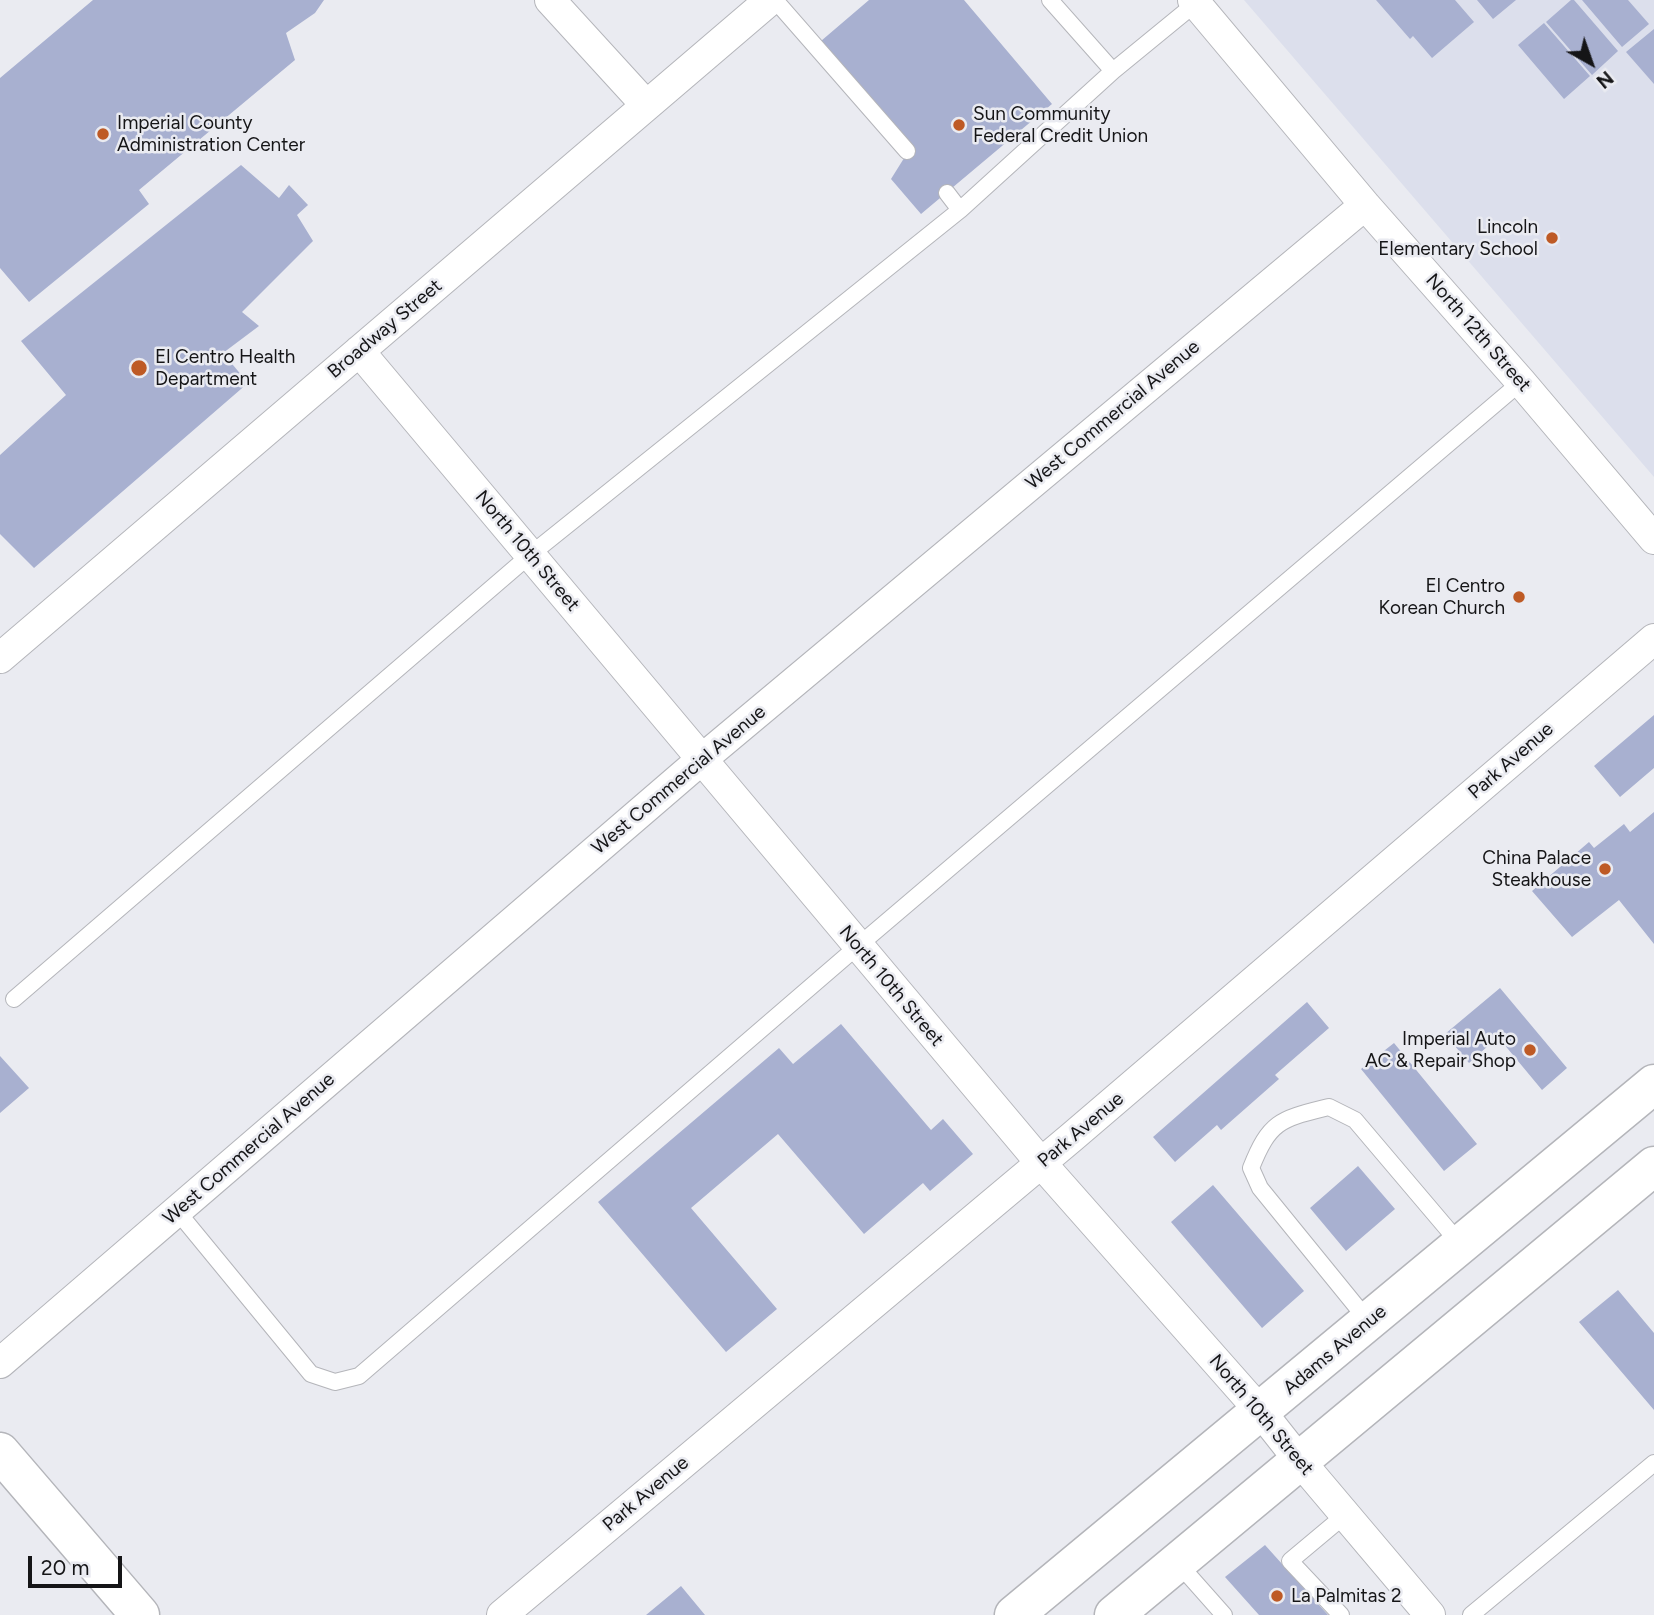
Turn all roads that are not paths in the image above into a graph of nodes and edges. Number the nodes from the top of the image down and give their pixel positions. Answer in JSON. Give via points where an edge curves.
{"nodes":[{"id":1,"x":550,"y":0,"type":"edge"},
{"id":2,"x":772,"y":0,"type":"edge"},
{"id":3,"x":1049,"y":0,"type":"edge"},
{"id":4,"x":1195,"y":1,"type":"edge"},
{"id":5,"x":1113,"y":71,"type":"junction"},
{"id":6,"x":646,"y":105,"type":"junction"},
{"id":7,"x":908,"y":151,"type":"dead end"},
{"id":8,"x":947,"y":193,"type":"dead end"},
{"id":9,"x":1365,"y":205,"type":"junction"},
{"id":10,"x":960,"y":210,"type":"junction"},
{"id":11,"x":359,"y":351,"type":"junction"},
{"id":12,"x":1521,"y":382,"type":"junction"},
{"id":13,"x":1654,"y":539,"type":"edge"},
{"id":14,"x":530,"y":555,"type":"junction"},
{"id":15,"x":1654,"y":639,"type":"edge"},
{"id":16,"x":0,"y":658,"type":"edge"},
{"id":17,"x":701,"y":760,"type":"junction"},
{"id":18,"x":858,"y":946,"type":"junction"},
{"id":19,"x":14,"y":999,"type":"dead end"},
{"id":20,"x":1654,"y":1084,"type":"edge"},
{"id":21,"x":1041,"y":1164,"type":"junction"},
{"id":22,"x":1654,"y":1166,"type":"edge"},
{"id":23,"x":177,"y":1211,"type":"junction"},
{"id":24,"x":1461,"y":1245,"type":"junction"},
{"id":25,"x":1369,"y":1322,"type":"junction"},
{"id":26,"x":0,"y":1363,"type":"edge"},
{"id":27,"x":1261,"y":1412,"type":"junction"},
{"id":28,"x":0,"y":1452,"type":"edge"},
{"id":29,"x":1299,"y":1460,"type":"junction"},
{"id":30,"x":1654,"y":1462,"type":"edge"},
{"id":31,"x":1345,"y":1515,"type":"junction"},
{"id":32,"x":1177,"y":1562,"type":"junction"},
{"id":33,"x":129,"y":1607,"type":"edge"},
{"id":34,"x":502,"y":1615,"type":"edge"},
{"id":35,"x":1014,"y":1615,"type":"edge"},
{"id":36,"x":1114,"y":1615,"type":"edge"},
{"id":37,"x":1224,"y":1615,"type":"edge"},
{"id":38,"x":1341,"y":1615,"type":"edge"},
{"id":39,"x":1430,"y":1615,"type":"edge"},
{"id":40,"x":1471,"y":1615,"type":"edge"}],
"edges":[{"from":1,"to":6,"type":"street"},
{"from":2,"to":6,"type":"street","name":"Broadway Street"},
{"from":2,"to":7,"type":"lane"},
{"from":3,"to":5,"type":"lane"},
{"from":4,"to":5,"type":"lane"},
{"from":4,"to":9,"type":"street","name":"North 12th Street"},
{"from":5,"to":10,"type":"lane"},
{"from":6,"to":11,"type":"street","name":"Broadway Street"},
{"from":8,"to":10,"type":"lane"},
{"from":9,"to":12,"type":"street","name":"North 12th Street"},
{"from":9,"to":17,"type":"street","name":"West Commercial Avenue"},
{"from":10,"to":14,"type":"lane"},
{"from":11,"to":14,"type":"street","name":"North 10th Street"},
{"from":11,"to":16,"type":"street","name":"Broadway Street"},
{"from":12,"to":13,"type":"street","name":"North 12th Street"},
{"from":12,"to":18,"type":"lane"},
{"from":14,"to":17,"type":"street","name":"North 10th Street"},
{"from":14,"to":19,"type":"lane"},
{"from":15,"to":21,"type":"street","name":"Park Avenue"},
{"from":17,"to":18,"type":"street","name":"North 10th Street"},
{"from":17,"to":23,"type":"street","name":"West Commercial Avenue"},
{"from":18,"to":21,"type":"street","name":"North 10th Street"},
{"from":18,"to":23,"type":"lane","via":[[359,1376],[335,1382],[311,1374]]},
{"from":20,"to":24,"type":"main road","name":"Adams Avenue"},
{"from":21,"to":27,"type":"street","name":"North 10th Street"},
{"from":21,"to":34,"type":"street","name":"Park Avenue"},
{"from":22,"to":29,"type":"main road"},
{"from":23,"to":26,"type":"street","name":"West Commercial Avenue"},
{"from":24,"to":25,"type":"main road","name":"Adams Avenue"},
{"from":24,"to":25,"type":"lane","via":[[1355,1119],[1329,1107],[1275,1125],[1251,1168],[1260,1188]]},
{"from":25,"to":27,"type":"main road","name":"Adams Avenue"},
{"from":27,"to":29,"type":"street","name":"North 10th Street"},
{"from":27,"to":35,"type":"main road","name":"Adams Avenue"},
{"from":28,"to":33,"type":"main road"},
{"from":29,"to":31,"type":"street","name":"North 10th Street"},
{"from":29,"to":32,"type":"main road"},
{"from":30,"to":40,"type":"lane"},
{"from":31,"to":38,"type":"lane","via":[[1290,1561]]},
{"from":31,"to":39,"type":"street","name":"North 10th Street"},
{"from":32,"to":36,"type":"main road"},
{"from":32,"to":37,"type":"lane"}]}
